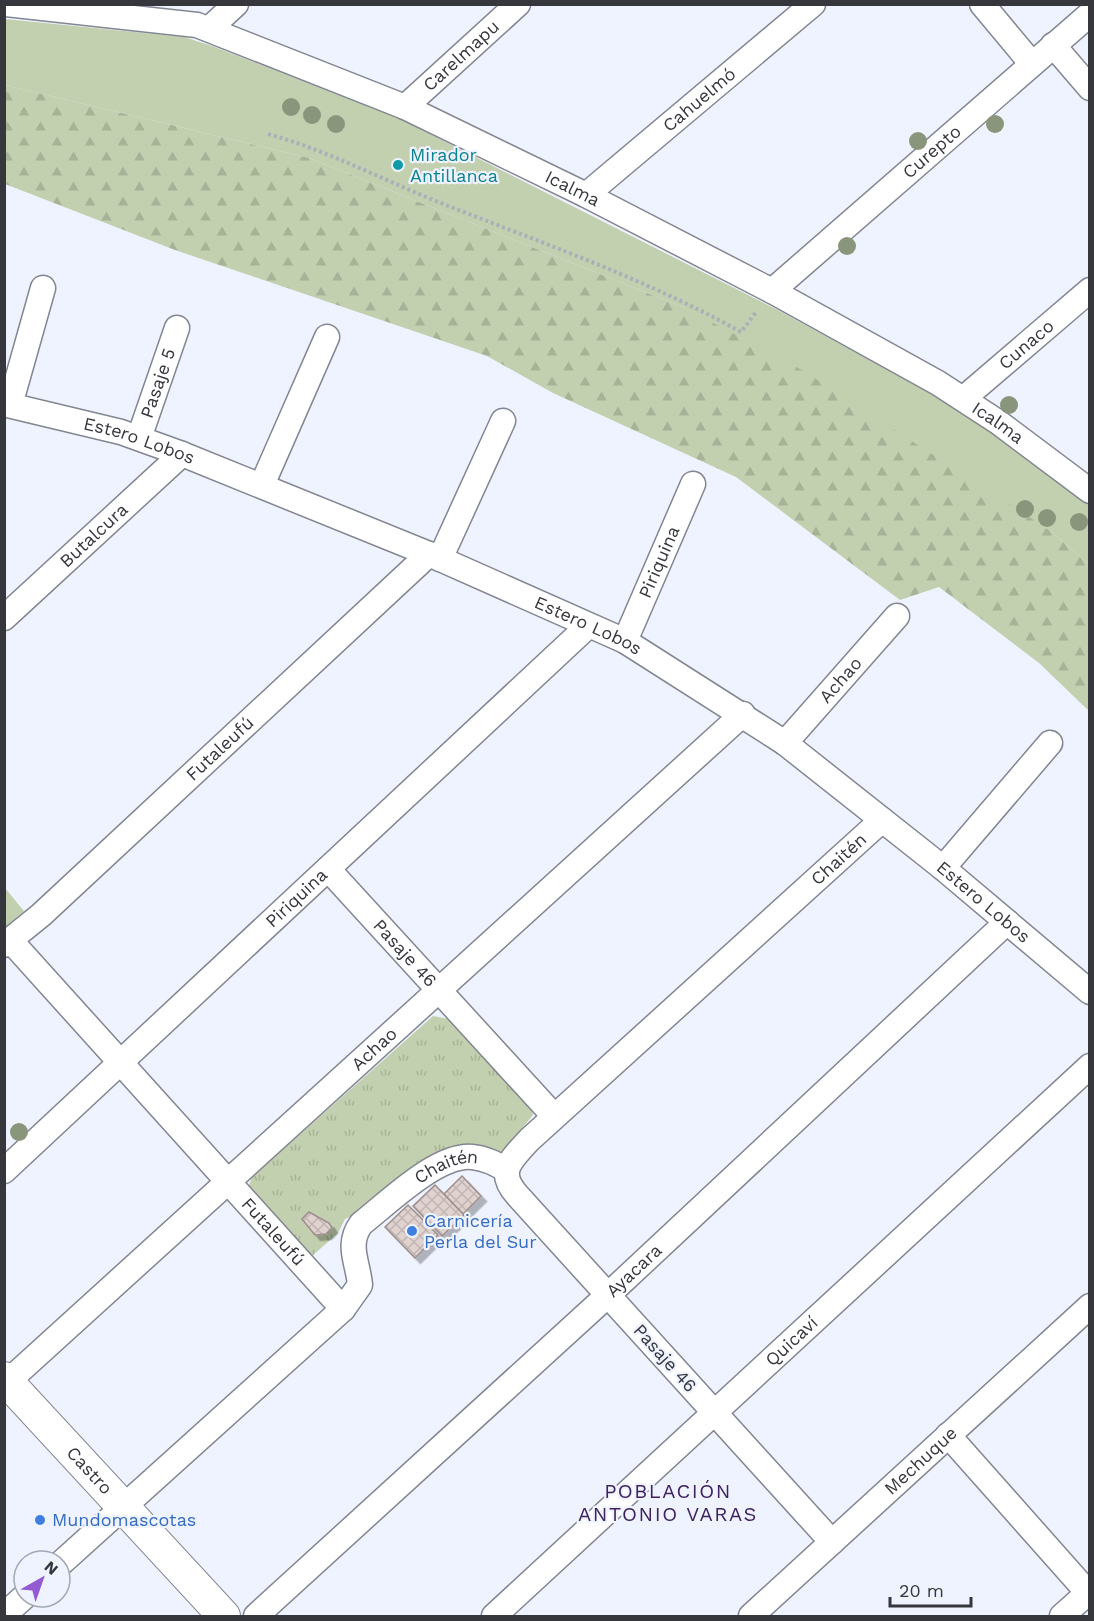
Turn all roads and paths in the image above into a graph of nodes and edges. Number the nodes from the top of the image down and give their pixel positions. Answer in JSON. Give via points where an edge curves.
{"nodes":[{"id":1,"x":6,"y":4,"type":"edge"},
{"id":2,"x":168,"y":4,"type":"edge"},
{"id":3,"x":237,"y":4,"type":"edge"},
{"id":4,"x":518,"y":4,"type":"edge"},
{"id":5,"x":813,"y":4,"type":"edge"},
{"id":6,"x":981,"y":4,"type":"edge"},
{"id":7,"x":1089,"y":14,"type":"edge"},
{"id":8,"x":184,"y":23,"type":"junction"},
{"id":9,"x":209,"y":29,"type":"junction"},
{"id":10,"x":1053,"y":45,"type":"junction"},
{"id":11,"x":1032,"y":64,"type":"junction"},
{"id":12,"x":1089,"y":88,"type":"edge"},
{"id":13,"x":405,"y":107,"type":"junction"},
{"id":14,"x":268,"y":134,"type":"dead end"},
{"id":15,"x":586,"y":195,"type":"junction"},
{"id":16,"x":43,"y":288,"type":"dead end"},
{"id":17,"x":1089,"y":290,"type":"edge"},
{"id":18,"x":772,"y":291,"type":"junction"},
{"id":19,"x":177,"y":328,"type":"dead end"},
{"id":20,"x":327,"y":337,"type":"dead end"},
{"id":21,"x":964,"y":398,"type":"junction"},
{"id":22,"x":7,"y":405,"type":"edge"},
{"id":23,"x":503,"y":421,"type":"dead end"},
{"id":24,"x":139,"y":438,"type":"junction"},
{"id":25,"x":182,"y":453,"type":"junction"},
{"id":26,"x":693,"y":484,"type":"dead end"},
{"id":27,"x":262,"y":485,"type":"junction"},
{"id":28,"x":1089,"y":491,"type":"edge"},
{"id":29,"x":435,"y":556,"type":"junction"},
{"id":30,"x":897,"y":616,"type":"dead end"},
{"id":31,"x":4,"y":618,"type":"edge"},
{"id":32,"x":588,"y":626,"type":"junction"},
{"id":33,"x":625,"y":641,"type":"junction"},
{"id":34,"x":743,"y":714,"type":"junction"},
{"id":35,"x":785,"y":743,"type":"junction"},
{"id":36,"x":1050,"y":743,"type":"dead end"},
{"id":37,"x":882,"y":820,"type":"junction"},
{"id":38,"x":943,"y":868,"type":"junction"},
{"id":39,"x":328,"y":869,"type":"junction"},
{"id":40,"x":1007,"y":922,"type":"junction"},
{"id":41,"x":7,"y":943,"type":"edge"},
{"id":42,"x":438,"y":990,"type":"junction"},
{"id":43,"x":1089,"y":992,"type":"edge"},
{"id":44,"x":120,"y":1063,"type":"junction"},
{"id":45,"x":1089,"y":1066,"type":"edge"},
{"id":46,"x":554,"y":1116,"type":"junction"},
{"id":47,"x":507,"y":1170,"type":"junction"},
{"id":48,"x":4,"y":1171,"type":"edge"},
{"id":49,"x":229,"y":1183,"type":"junction"},
{"id":50,"x":608,"y":1295,"type":"junction"},
{"id":51,"x":1089,"y":1306,"type":"edge"},
{"id":52,"x":343,"y":1309,"type":"junction"},
{"id":53,"x":6,"y":1382,"type":"edge"},
{"id":54,"x":716,"y":1414,"type":"junction"},
{"id":55,"x":948,"y":1436,"type":"junction"},
{"id":56,"x":123,"y":1507,"type":"junction"},
{"id":57,"x":832,"y":1542,"type":"junction"},
{"id":58,"x":72,"y":1553,"type":"edge"},
{"id":59,"x":1089,"y":1593,"type":"edge"},
{"id":60,"x":224,"y":1617,"type":"edge"},
{"id":61,"x":256,"y":1617,"type":"edge"},
{"id":62,"x":494,"y":1617,"type":"edge"},
{"id":63,"x":751,"y":1617,"type":"edge"},
{"id":64,"x":1062,"y":1617,"type":"edge"}],
"edges":[{"from":1,"to":8,"type":"street","name":"Icalma"},
{"from":2,"to":8,"type":"street"},
{"from":3,"to":9,"type":"street"},
{"from":4,"to":13,"type":"street","name":"Carelmapu"},
{"from":5,"to":15,"type":"street","name":"Cahuelmó"},
{"from":6,"to":11,"type":"street"},
{"from":7,"to":10,"type":"street","name":"Curepto"},
{"from":8,"to":9,"type":"street","name":"Icalma"},
{"from":9,"to":13,"type":"street","name":"Icalma"},
{"from":10,"to":11,"type":"street","name":"Curepto"},
{"from":10,"to":12,"type":"street"},
{"from":11,"to":18,"type":"street","name":"Curepto"},
{"from":13,"to":15,"type":"street","name":"Icalma"},
{"from":14,"to":18,"type":"path","via":[[320,149],[435,201],[660,291],[741,332]]},
{"from":15,"to":18,"type":"street","name":"Icalma"},
{"from":16,"to":22,"type":"street"},
{"from":17,"to":21,"type":"street","name":"Cunaco"},
{"from":18,"to":21,"type":"street","name":"Icalma"},
{"from":19,"to":24,"type":"street","name":"Pasaje 5"},
{"from":20,"to":27,"type":"street"},
{"from":21,"to":28,"type":"street","name":"Icalma"},
{"from":22,"to":24,"type":"street","name":"Estero Lobos"},
{"from":23,"to":29,"type":"street","name":"Futaleufú"},
{"from":24,"to":25,"type":"street","name":"Estero Lobos"},
{"from":25,"to":27,"type":"street","name":"Estero Lobos"},
{"from":25,"to":31,"type":"street","name":"Butalcura"},
{"from":26,"to":33,"type":"street","name":"Piriquina"},
{"from":27,"to":29,"type":"street","name":"Estero Lobos"},
{"from":29,"to":32,"type":"street","name":"Estero Lobos"},
{"from":29,"to":41,"type":"street","name":"Futaleufú"},
{"from":30,"to":35,"type":"street","name":"Achao"},
{"from":32,"to":33,"type":"street","name":"Estero Lobos"},
{"from":32,"to":39,"type":"street","name":"Piriquina"},
{"from":33,"to":34,"type":"street","name":"Estero Lobos"},
{"from":34,"to":35,"type":"street","name":"Estero Lobos"},
{"from":34,"to":42,"type":"street","name":"Achao"},
{"from":35,"to":37,"type":"street","name":"Estero Lobos"},
{"from":36,"to":38,"type":"street"},
{"from":37,"to":38,"type":"street","name":"Estero Lobos"},
{"from":37,"to":46,"type":"street","name":"Chaitén"},
{"from":38,"to":40,"type":"street","name":"Estero Lobos"},
{"from":39,"to":42,"type":"street","name":"Pasaje 46"},
{"from":39,"to":44,"type":"street","name":"Piriquina"},
{"from":40,"to":43,"type":"street","name":"Estero Lobos"},
{"from":40,"to":50,"type":"street","name":"Ayacara"},
{"from":41,"to":44,"type":"street","name":"Futaleufú"},
{"from":42,"to":46,"type":"street","name":"Pasaje 46"},
{"from":42,"to":49,"type":"street","name":"Achao"},
{"from":44,"to":48,"type":"street","name":"Piriquina"},
{"from":44,"to":49,"type":"street","name":"Futaleufú"},
{"from":45,"to":54,"type":"street","name":"Quicaví"},
{"from":46,"to":47,"type":"street","name":"Chaitén","via":[[529,1140]]},
{"from":47,"to":50,"type":"street","name":"Pasaje 46","via":[[507,1182],[512,1189]]},
{"from":47,"to":52,"type":"street","name":"Chaitén","via":[[470,1157],[440,1163],[361,1224],[353,1245],[360,1285]]},
{"from":49,"to":52,"type":"street","name":"Futaleufú"},
{"from":49,"to":53,"type":"street","name":"Achao"},
{"from":50,"to":54,"type":"street","name":"Pasaje 46"},
{"from":50,"to":61,"type":"street","name":"Ayacara"},
{"from":51,"to":55,"type":"street","name":"Mechuque"},
{"from":52,"to":56,"type":"street","name":"Chaitén"},
{"from":53,"to":56,"type":"street","name":"Castro"},
{"from":54,"to":57,"type":"street","name":"Pasaje 46"},
{"from":54,"to":62,"type":"street","name":"Quicaví"},
{"from":55,"to":57,"type":"street","name":"Mechuque"},
{"from":55,"to":59,"type":"street"},
{"from":56,"to":58,"type":"street","name":"Chaitén"},
{"from":56,"to":60,"type":"street","name":"Castro"},
{"from":57,"to":63,"type":"street","name":"Mechuque"},
{"from":59,"to":64,"type":"street"}]}
